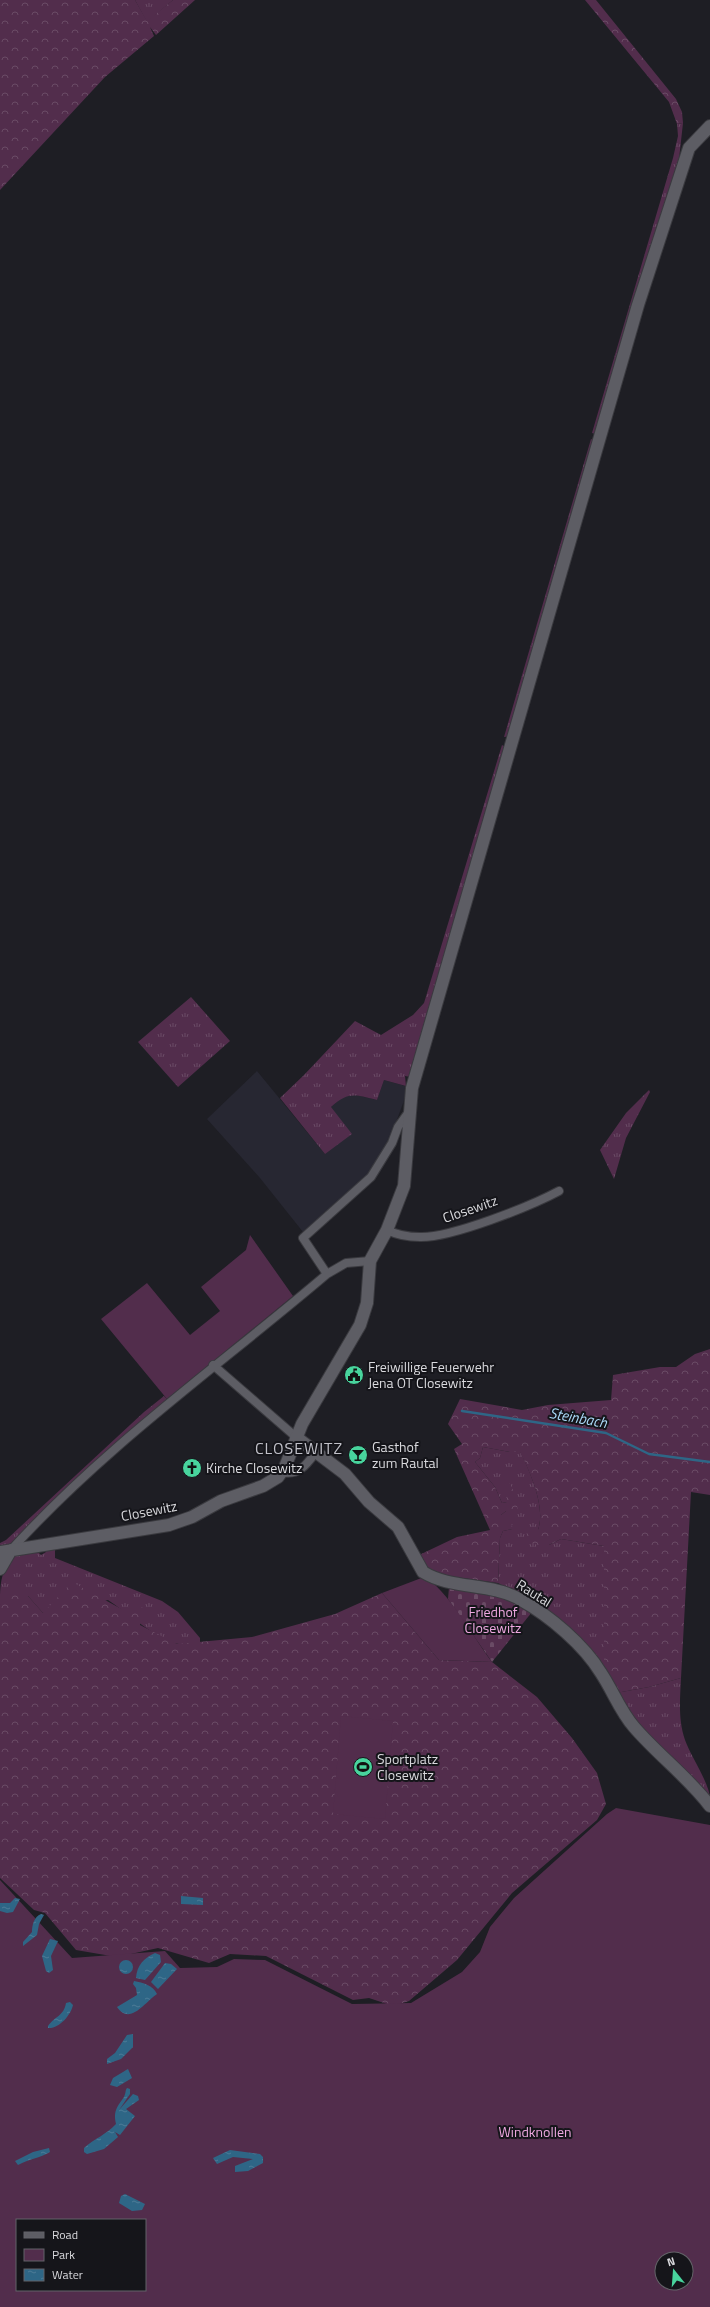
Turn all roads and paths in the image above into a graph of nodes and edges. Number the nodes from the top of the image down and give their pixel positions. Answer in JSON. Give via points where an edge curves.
{"nodes":[{"id":1,"x":710,"y":126,"type":"edge"},
{"id":2,"x":408,"y":1113,"type":"junction"},
{"id":3,"x":560,"y":1191,"type":"dead end"},
{"id":4,"x":388,"y":1230,"type":"junction"},
{"id":5,"x":370,"y":1261,"type":"junction"},
{"id":6,"x":326,"y":1274,"type":"junction"},
{"id":7,"x":213,"y":1365,"type":"junction"},
{"id":8,"x":296,"y":1437,"type":"junction"},
{"id":9,"x":316,"y":1452,"type":"junction"},
{"id":10,"x":282,"y":1472,"type":"junction"},
{"id":11,"x":6,"y":1551,"type":"edge"},
{"id":12,"x":0,"y":1569,"type":"edge"},
{"id":13,"x":710,"y":1806,"type":"edge"}],
"edges":[{"from":1,"to":2,"type":"street","via":[[689,148],[638,304],[413,1085]]},
{"from":2,"to":4,"type":"street","via":[[404,1186]]},
{"from":2,"to":6,"type":"street","via":[[371,1177],[303,1238]]},
{"from":3,"to":4,"type":"street","name":"Closewitz","via":[[451,1233],[420,1237],[396,1234]]},
{"from":4,"to":5,"type":"street"},
{"from":5,"to":6,"type":"street","via":[[346,1263]]},
{"from":5,"to":8,"type":"street","via":[[367,1304],[360,1325]]},
{"from":6,"to":7,"type":"street"},
{"from":7,"to":8,"type":"street"},
{"from":7,"to":11,"type":"street","via":[[154,1414]]},
{"from":8,"to":9,"type":"street","name":"Rautal"},
{"from":8,"to":10,"type":"street","name":"Closewitz"},
{"from":9,"to":10,"type":"street","name":"Closewitz","via":[[299,1470],[290,1474]]},
{"from":9,"to":13,"type":"street","name":"Rautal","via":[[345,1474],[369,1502],[398,1527],[422,1572],[442,1580],[502,1591],[521,1599],[586,1651],[633,1727]]},
{"from":10,"to":11,"type":"street","name":"Closewitz","via":[[263,1486],[221,1501],[192,1517],[169,1525]]},
{"from":11,"to":12,"type":"street"}]}
